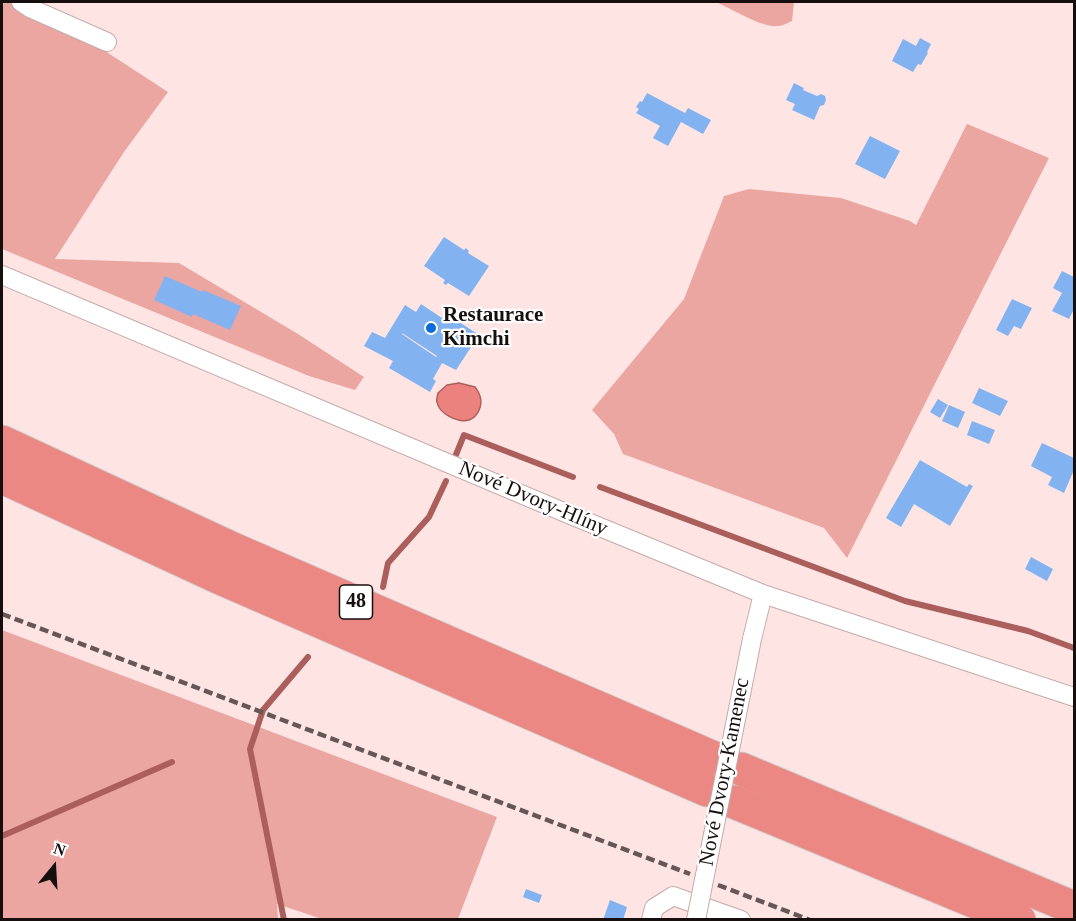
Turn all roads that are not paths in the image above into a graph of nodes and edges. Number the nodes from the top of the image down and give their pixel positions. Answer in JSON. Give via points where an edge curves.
{"nodes":[{"id":1,"x":21,"y":2,"type":"edge"},
{"id":2,"x":107,"y":42,"type":"dead end"},
{"id":3,"x":2,"y":275,"type":"edge"},
{"id":4,"x":2,"y":442,"type":"edge"},
{"id":5,"x":2,"y":477,"type":"edge"},
{"id":6,"x":763,"y":594,"type":"junction"},
{"id":7,"x":1074,"y":697,"type":"edge"},
{"id":8,"x":1074,"y":908,"type":"edge"},
{"id":9,"x":651,"y":920,"type":"edge"},
{"id":10,"x":696,"y":920,"type":"edge"},
{"id":11,"x":741,"y":920,"type":"edge"},
{"id":12,"x":1019,"y":920,"type":"edge"}],
"edges":[{"from":1,"to":2,"type":"street"},
{"from":3,"to":6,"type":"street","name":"Nové Dvory-Hlíny"},
{"from":4,"to":8,"type":"highway","number":"48","via":[[233,549]]},
{"from":5,"to":12,"type":"highway","number":"48","via":[[218,577],[721,796]]},
{"from":6,"to":7,"type":"street","name":"Nové Dvory-Hlíny"},
{"from":6,"to":10,"type":"street","name":"Nové Dvory-Kamenec","bridge":true},
{"from":9,"to":11,"type":"street","via":[[654,908],[673,896]]}]}
